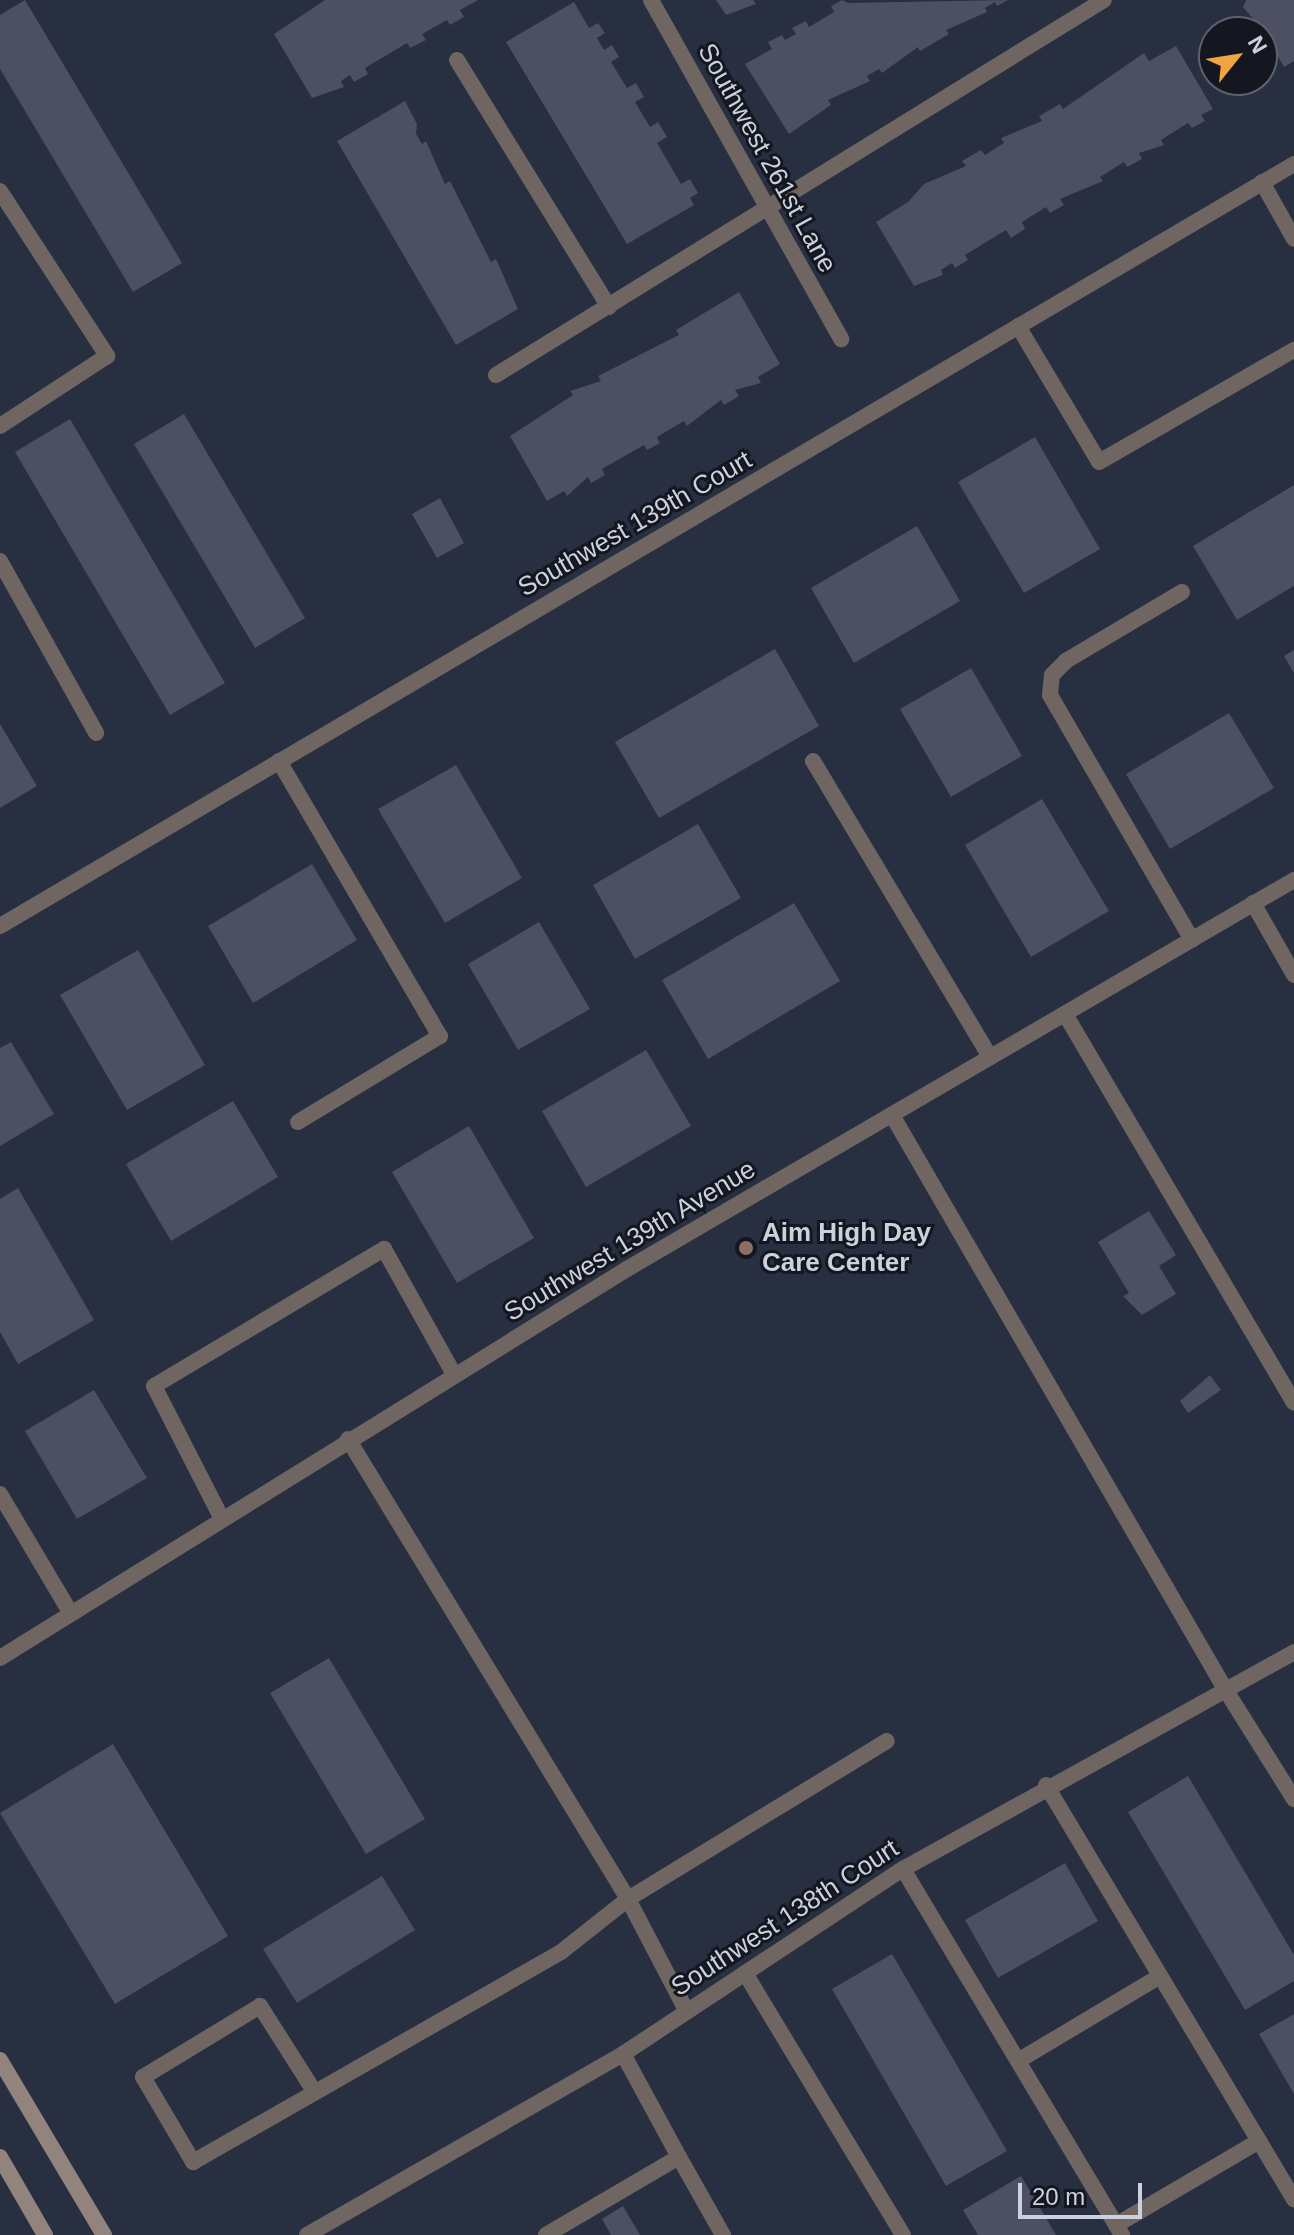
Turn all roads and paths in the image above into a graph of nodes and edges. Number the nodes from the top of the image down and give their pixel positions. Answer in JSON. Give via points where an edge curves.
{"nodes":[{"id":1,"x":651,"y":0,"type":"edge"},
{"id":2,"x":1104,"y":0,"type":"edge"},
{"id":3,"x":457,"y":60,"type":"dead end"},
{"id":4,"x":1294,"y":164,"type":"edge"},
{"id":5,"x":1262,"y":182,"type":"junction"},
{"id":6,"x":0,"y":191,"type":"edge"},
{"id":7,"x":768,"y":210,"type":"junction"},
{"id":8,"x":1294,"y":239,"type":"edge"},
{"id":9,"x":609,"y":307,"type":"junction"},
{"id":10,"x":1018,"y":326,"type":"junction"},
{"id":11,"x":841,"y":339,"type":"dead end"},
{"id":12,"x":1294,"y":350,"type":"edge"},
{"id":13,"x":496,"y":375,"type":"dead end"},
{"id":14,"x":0,"y":426,"type":"edge"},
{"id":15,"x":0,"y":561,"type":"edge"},
{"id":16,"x":1182,"y":592,"type":"dead end"},
{"id":17,"x":96,"y":733,"type":"dead end"},
{"id":18,"x":279,"y":761,"type":"junction"},
{"id":19,"x":813,"y":761,"type":"dead end"},
{"id":20,"x":1294,"y":880,"type":"edge"},
{"id":21,"x":1253,"y":903,"type":"junction"},
{"id":22,"x":0,"y":926,"type":"edge"},
{"id":23,"x":1192,"y":940,"type":"junction"},
{"id":24,"x":1294,"y":975,"type":"edge"},
{"id":25,"x":1065,"y":1014,"type":"junction"},
{"id":26,"x":990,"y":1057,"type":"junction"},
{"id":27,"x":892,"y":1115,"type":"junction"},
{"id":28,"x":298,"y":1122,"type":"dead end"},
{"id":29,"x":454,"y":1374,"type":"junction"},
{"id":30,"x":1294,"y":1402,"type":"edge"},
{"id":31,"x":348,"y":1439,"type":"junction"},
{"id":32,"x":0,"y":1494,"type":"edge"},
{"id":33,"x":221,"y":1517,"type":"junction"},
{"id":34,"x":70,"y":1612,"type":"junction"},
{"id":35,"x":1294,"y":1652,"type":"edge"},
{"id":36,"x":0,"y":1658,"type":"edge"},
{"id":37,"x":1225,"y":1689,"type":"junction"},
{"id":38,"x":887,"y":1741,"type":"dead end"},
{"id":39,"x":1046,"y":1785,"type":"junction"},
{"id":40,"x":1294,"y":1799,"type":"edge"},
{"id":41,"x":903,"y":1869,"type":"junction"},
{"id":42,"x":628,"y":1899,"type":"junction"},
{"id":43,"x":745,"y":1973,"type":"junction"},
{"id":44,"x":1160,"y":1976,"type":"junction"},
{"id":45,"x":686,"y":2010,"type":"junction"},
{"id":46,"x":623,"y":2054,"type":"junction"},
{"id":47,"x":0,"y":2060,"type":"edge"},
{"id":48,"x":1018,"y":2061,"type":"junction"},
{"id":49,"x":314,"y":2091,"type":"junction"},
{"id":50,"x":1259,"y":2141,"type":"junction"},
{"id":51,"x":0,"y":2157,"type":"edge"},
{"id":52,"x":679,"y":2157,"type":"junction"},
{"id":53,"x":1294,"y":2199,"type":"edge"},
{"id":54,"x":1119,"y":2230,"type":"edge"},
{"id":55,"x":45,"y":2235,"type":"edge"},
{"id":56,"x":104,"y":2235,"type":"edge"},
{"id":57,"x":307,"y":2235,"type":"edge"},
{"id":58,"x":546,"y":2235,"type":"edge"},
{"id":59,"x":723,"y":2235,"type":"edge"},
{"id":60,"x":903,"y":2235,"type":"edge"}],
"edges":[{"from":1,"to":7,"type":"street","name":"Southwest 261st Lane"},
{"from":2,"to":7,"type":"street"},
{"from":3,"to":9,"type":"street"},
{"from":4,"to":5,"type":"street","name":"Southwest 139th Court"},
{"from":5,"to":8,"type":"street"},
{"from":5,"to":10,"type":"street","name":"Southwest 139th Court"},
{"from":6,"to":14,"type":"street","via":[[107,356]]},
{"from":7,"to":9,"type":"street"},
{"from":7,"to":11,"type":"street","name":"Southwest 261st Lane"},
{"from":9,"to":13,"type":"street"},
{"from":10,"to":12,"type":"street","via":[[1099,462]]},
{"from":10,"to":18,"type":"street","name":"Southwest 139th Court"},
{"from":15,"to":17,"type":"street"},
{"from":16,"to":23,"type":"street","via":[[1066,661],[1052,675],[1050,695]]},
{"from":18,"to":22,"type":"street","name":"Southwest 139th Court"},
{"from":18,"to":28,"type":"street","via":[[440,1036]]},
{"from":19,"to":26,"type":"street"},
{"from":20,"to":21,"type":"street","name":"Southwest 139th Avenue"},
{"from":21,"to":23,"type":"street","name":"Southwest 139th Avenue"},
{"from":21,"to":24,"type":"street"},
{"from":23,"to":25,"type":"street","name":"Southwest 139th Avenue"},
{"from":25,"to":26,"type":"street","name":"Southwest 139th Avenue"},
{"from":25,"to":30,"type":"street"},
{"from":26,"to":27,"type":"street","name":"Southwest 139th Avenue"},
{"from":27,"to":29,"type":"street","name":"Southwest 139th Avenue"},
{"from":27,"to":37,"type":"street"},
{"from":29,"to":31,"type":"street","name":"Southwest 139th Avenue"},
{"from":29,"to":33,"type":"street","via":[[384,1249],[154,1386]]},
{"from":31,"to":33,"type":"street","name":"Southwest 139th Avenue"},
{"from":31,"to":42,"type":"street"},
{"from":32,"to":34,"type":"street"},
{"from":33,"to":34,"type":"street","name":"Southwest 139th Avenue"},
{"from":34,"to":36,"type":"street","name":"Southwest 139th Avenue"},
{"from":35,"to":37,"type":"street","name":"Southwest 138th Court"},
{"from":37,"to":39,"type":"street","name":"Southwest 138th Court"},
{"from":37,"to":40,"type":"street"},
{"from":38,"to":42,"type":"street"},
{"from":39,"to":41,"type":"street","name":"Southwest 138th Court"},
{"from":39,"to":44,"type":"street"},
{"from":41,"to":43,"type":"street","name":"Southwest 138th Court"},
{"from":41,"to":48,"type":"street"},
{"from":42,"to":45,"type":"street"},
{"from":42,"to":49,"type":"street","via":[[561,1952]]},
{"from":43,"to":45,"type":"street","name":"Southwest 138th Court"},
{"from":43,"to":60,"type":"street"},
{"from":44,"to":48,"type":"street"},
{"from":44,"to":50,"type":"street"},
{"from":45,"to":46,"type":"street","name":"Southwest 138th Court"},
{"from":46,"to":52,"type":"street"},
{"from":46,"to":57,"type":"street","name":"Southwest 138th Court"},
{"from":47,"to":56,"type":"street"},
{"from":48,"to":54,"type":"street"},
{"from":49,"to":49,"type":"street","via":[[193,2162],[143,2077],[260,2006]]},
{"from":50,"to":53,"type":"street"},
{"from":50,"to":54,"type":"street"},
{"from":51,"to":55,"type":"street"},
{"from":52,"to":58,"type":"street"},
{"from":52,"to":59,"type":"street"}]}
